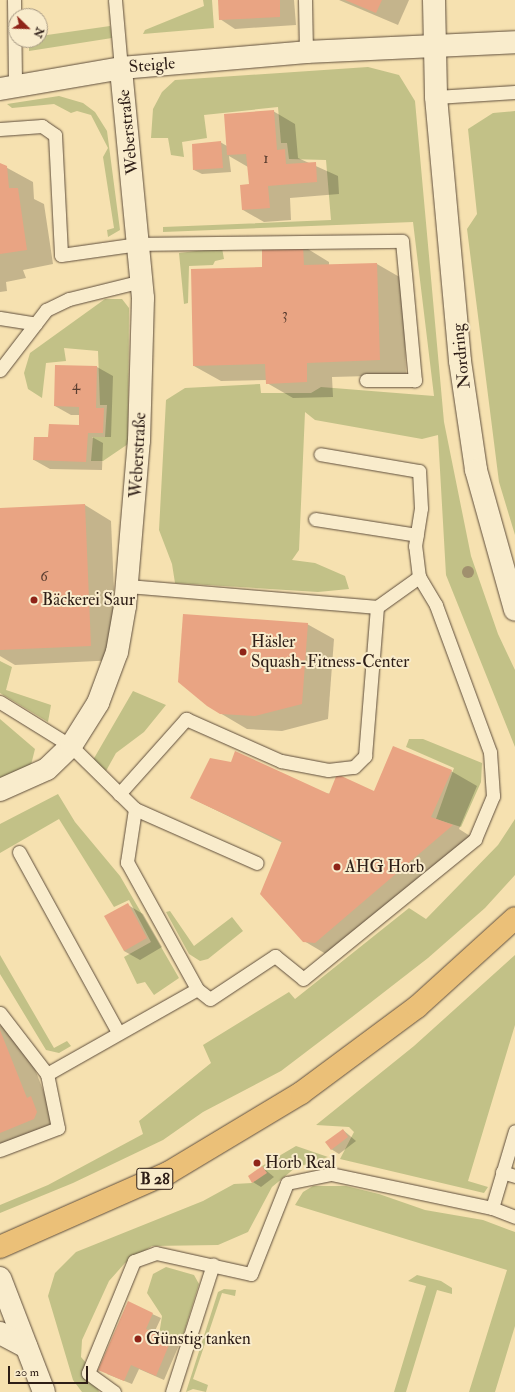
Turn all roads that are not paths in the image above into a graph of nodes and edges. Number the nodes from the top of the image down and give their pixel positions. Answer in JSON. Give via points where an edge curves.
{"nodes":[{"id":1,"x":14,"y":0,"type":"edge"},
{"id":2,"x":115,"y":0,"type":"edge"},
{"id":3,"x":305,"y":0,"type":"edge"},
{"id":4,"x":434,"y":0,"type":"edge"},
{"id":5,"x":515,"y":42,"type":"edge"},
{"id":6,"x":433,"y":46,"type":"junction"},
{"id":7,"x":306,"y":52,"type":"junction"},
{"id":8,"x":121,"y":68,"type":"junction"},
{"id":9,"x":7,"y":87,"type":"edge"},
{"id":10,"x":515,"y":92,"type":"edge"},
{"id":11,"x":436,"y":97,"type":"junction"},
{"id":12,"x":0,"y":129,"type":"edge"},
{"id":13,"x":138,"y":244,"type":"junction"},
{"id":14,"x":142,"y":281,"type":"junction"},
{"id":15,"x":0,"y":318,"type":"edge"},
{"id":16,"x":36,"y":324,"type":"junction"},
{"id":17,"x":0,"y":370,"type":"edge"},
{"id":18,"x":366,"y":380,"type":"dead end"},
{"id":19,"x":320,"y":454,"type":"dead end"},
{"id":20,"x":315,"y":519,"type":"dead end"},
{"id":21,"x":417,"y":535,"type":"junction"},
{"id":22,"x":419,"y":577,"type":"junction"},
{"id":23,"x":128,"y":586,"type":"junction"},
{"id":24,"x":377,"y":607,"type":"junction"},
{"id":25,"x":515,"y":610,"type":"edge"},
{"id":26,"x":0,"y":702,"type":"edge"},
{"id":27,"x":71,"y":746,"type":"junction"},
{"id":28,"x":0,"y":790,"type":"edge"},
{"id":29,"x":119,"y":794,"type":"junction"},
{"id":30,"x":135,"y":809,"type":"junction"},
{"id":31,"x":19,"y":852,"type":"dead end"},
{"id":32,"x":257,"y":863,"type":"dead end"},
{"id":33,"x":515,"y":918,"type":"edge"},
{"id":34,"x":198,"y":990,"type":"junction"},
{"id":35,"x":0,"y":1013,"type":"edge"},
{"id":36,"x":118,"y":1032,"type":"junction"},
{"id":37,"x":47,"y":1074,"type":"junction"},
{"id":38,"x":515,"y":1131,"type":"edge"},
{"id":39,"x":0,"y":1150,"type":"edge"},
{"id":40,"x":509,"y":1174,"type":"edge"},
{"id":41,"x":492,"y":1208,"type":"junction"},
{"id":42,"x":515,"y":1217,"type":"edge"},
{"id":43,"x":0,"y":1247,"type":"edge"},
{"id":44,"x":213,"y":1264,"type":"junction"},
{"id":45,"x":0,"y":1278,"type":"edge"},
{"id":46,"x":0,"y":1333,"type":"edge"},
{"id":47,"x":26,"y":1347,"type":"junction"},
{"id":48,"x":44,"y":1392,"type":"edge"},
{"id":49,"x":114,"y":1392,"type":"edge"},
{"id":50,"x":172,"y":1392,"type":"edge"}],
"edges":[{"from":1,"to":9,"type":"lane"},
{"from":2,"to":8,"type":"lane"},
{"from":3,"to":7,"type":"lane"},
{"from":4,"to":6,"type":"street","name":"Nordring"},
{"from":5,"to":6,"type":"street","name":"Steigle"},
{"from":6,"to":7,"type":"street","name":"Steigle"},
{"from":6,"to":11,"type":"street","name":"Nordring"},
{"from":7,"to":8,"type":"street","name":"Steigle"},
{"from":8,"to":9,"type":"street","name":"Steigle"},
{"from":8,"to":13,"type":"street","name":"Weberstraße"},
{"from":10,"to":11,"type":"lane"},
{"from":11,"to":25,"type":"street","name":"Nordring","via":[[460,361],[476,470]]},
{"from":12,"to":13,"type":"lane","via":[[42,126],[55,135],[61,255]]},
{"from":13,"to":14,"type":"street","name":"Weberstraße"},
{"from":13,"to":18,"type":"lane","via":[[402,241],[415,380]]},
{"from":14,"to":16,"type":"lane","via":[[69,299],[46,310]]},
{"from":14,"to":23,"type":"street","name":"Weberstraße","via":[[139,441]]},
{"from":15,"to":16,"type":"lane"},
{"from":16,"to":17,"type":"lane"},
{"from":19,"to":21,"type":"lane","via":[[419,471],[421,508]]},
{"from":20,"to":21,"type":"lane"},
{"from":21,"to":22,"type":"lane"},
{"from":22,"to":24,"type":"lane"},
{"from":22,"to":34,"type":"lane","via":[[436,604],[490,752],[493,796],[476,839],[303,979],[275,956],[210,999]]},
{"from":23,"to":24,"type":"lane"},
{"from":23,"to":27,"type":"street","name":"Weberstraße","via":[[117,652],[98,703]]},
{"from":24,"to":29,"type":"lane","via":[[366,756],[354,768],[328,770],[281,761],[186,719]]},
{"from":26,"to":27,"type":"lane"},
{"from":27,"to":28,"type":"street","name":"Weberstraße","via":[[47,769]]},
{"from":27,"to":29,"type":"lane"},
{"from":29,"to":30,"type":"lane"},
{"from":30,"to":32,"type":"lane"},
{"from":30,"to":34,"type":"lane","via":[[127,862]]},
{"from":31,"to":36,"type":"lane"},
{"from":33,"to":43,"type":"main road","number":"B 28","via":[[417,1007],[301,1093],[168,1173]]},
{"from":34,"to":36,"type":"lane"},
{"from":35,"to":37,"type":"lane"},
{"from":36,"to":37,"type":"lane"},
{"from":37,"to":39,"type":"lane","via":[[58,1128]]},
{"from":38,"to":40,"type":"lane"},
{"from":40,"to":41,"type":"lane"},
{"from":41,"to":42,"type":"lane"},
{"from":41,"to":44,"type":"lane","via":[[331,1174],[287,1183],[252,1274]]},
{"from":44,"to":49,"type":"lane","via":[[156,1254],[134,1261],[88,1373]]},
{"from":44,"to":50,"type":"lane"},
{"from":45,"to":47,"type":"street"},
{"from":46,"to":47,"type":"street"},
{"from":47,"to":48,"type":"street"}]}
